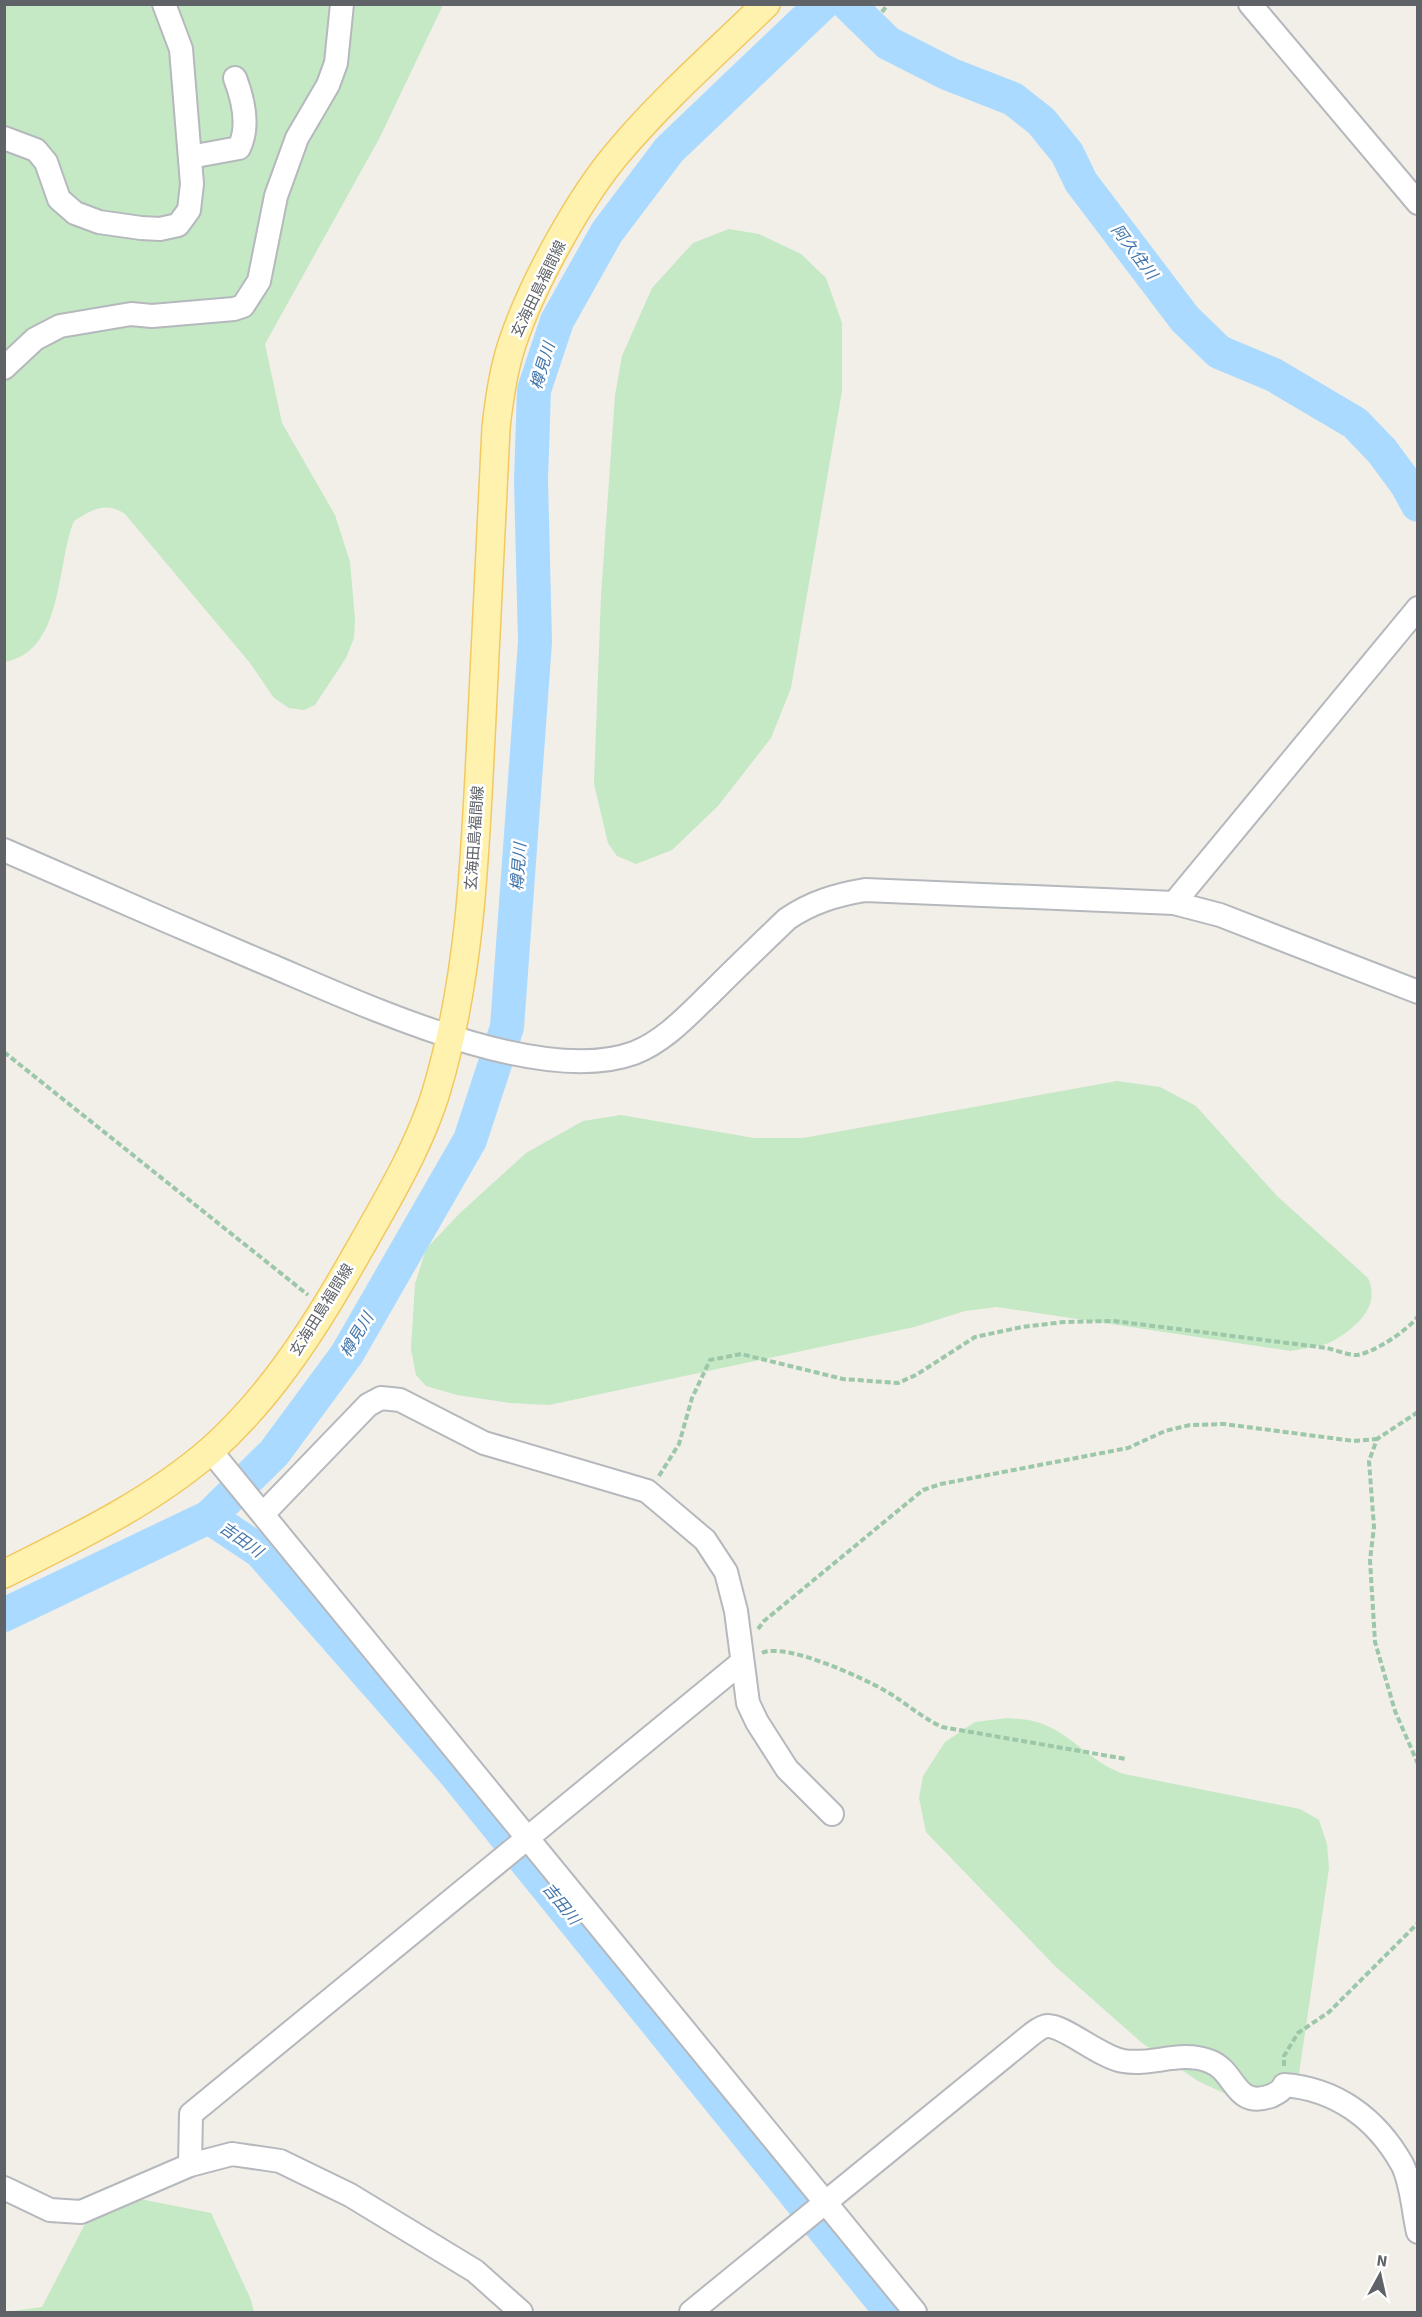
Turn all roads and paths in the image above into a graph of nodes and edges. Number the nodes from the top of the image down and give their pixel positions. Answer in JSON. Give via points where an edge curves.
{"nodes":[{"id":1,"x":164,"y":4,"type":"edge"},
{"id":2,"x":342,"y":4,"type":"edge"},
{"id":3,"x":766,"y":4,"type":"edge"},
{"id":4,"x":888,"y":4,"type":"edge"},
{"id":5,"x":1250,"y":4,"type":"edge"},
{"id":6,"x":882,"y":12,"type":"dead end"},
{"id":7,"x":235,"y":78,"type":"dead end"},
{"id":8,"x":4,"y":138,"type":"edge"},
{"id":9,"x":190,"y":157,"type":"junction"},
{"id":10,"x":1418,"y":202,"type":"edge"},
{"id":11,"x":4,"y":368,"type":"edge"},
{"id":12,"x":1418,"y":608,"type":"edge"},
{"id":13,"x":4,"y":850,"type":"edge"},
{"id":14,"x":1174,"y":903,"type":"junction"},
{"id":15,"x":1418,"y":992,"type":"edge"},
{"id":16,"x":456,"y":1038,"type":"junction"},
{"id":17,"x":4,"y":1052,"type":"edge"},
{"id":18,"x":325,"y":1309,"type":"junction"},
{"id":19,"x":1418,"y":1316,"type":"edge"},
{"id":20,"x":1415,"y":1326,"type":"edge"},
{"id":21,"x":1418,"y":1412,"type":"edge"},
{"id":22,"x":1377,"y":1440,"type":"junction"},
{"id":23,"x":215,"y":1456,"type":"junction"},
{"id":24,"x":647,"y":1491,"type":"junction"},
{"id":25,"x":259,"y":1509,"type":"junction"},
{"id":26,"x":4,"y":1575,"type":"edge"},
{"id":27,"x":742,"y":1662,"type":"junction"},
{"id":28,"x":1126,"y":1759,"type":"dead end"},
{"id":29,"x":1418,"y":1764,"type":"edge"},
{"id":30,"x":832,"y":1814,"type":"dead end"},
{"id":31,"x":528,"y":1837,"type":"junction"},
{"id":32,"x":1418,"y":1923,"type":"edge"},
{"id":33,"x":1284,"y":2085,"type":"junction"},
{"id":34,"x":190,"y":2165,"type":"junction"},
{"id":35,"x":4,"y":2188,"type":"edge"},
{"id":36,"x":827,"y":2203,"type":"junction"},
{"id":37,"x":1418,"y":2232,"type":"edge"},
{"id":38,"x":521,"y":2313,"type":"edge"},
{"id":39,"x":691,"y":2313,"type":"edge"},
{"id":40,"x":915,"y":2313,"type":"edge"}],
"edges":[{"from":1,"to":9,"type":"street","via":[[181,49]]},
{"from":2,"to":11,"type":"street","via":[[336,63],[328,85],[297,138],[276,196],[259,281],[243,306],[152,316],[131,314],[60,326],[35,339]]},
{"from":3,"to":16,"type":"main road","name":"玄海田島福間線","via":[[619,151],[558,246],[512,344],[496,429],[472,885]]},
{"from":4,"to":6,"type":"path"},
{"from":5,"to":10,"type":"street"},
{"from":7,"to":9,"type":"street","via":[[244,108],[239,148]]},
{"from":8,"to":9,"type":"street","via":[[36,150],[46,162],[59,199],[75,213],[99,222],[141,228],[171,228],[185,218],[192,184]]},
{"from":12,"to":14,"type":"street"},
{"from":13,"to":16,"type":"street","via":[[362,1003]]},
{"from":14,"to":15,"type":"street","via":[[1220,915]]},
{"from":14,"to":16,"type":"street","via":[[904,890],[845,893],[805,907],[787,919],[671,1031],[636,1052],[583,1063],[521,1054]]},
{"from":16,"to":18,"type":"main road","name":"玄海田島福間線","via":[[418,1139]]},
{"from":17,"to":18,"type":"path"},
{"from":18,"to":23,"type":"main road","name":"玄海田島福間線"},
{"from":19,"to":20,"type":"path"},
{"from":20,"to":24,"type":"path","via":[[1357,1355],[1151,1324],[1064,1322],[975,1337],[898,1383],[843,1379],[741,1354],[710,1360],[692,1398],[679,1444]]},
{"from":21,"to":22,"type":"path"},
{"from":22,"to":27,"type":"path","via":[[1354,1441],[1224,1424],[1190,1425],[1165,1431],[1128,1448],[940,1484],[923,1490],[764,1621]]},
{"from":22,"to":29,"type":"path","via":[[1369,1461],[1375,1642],[1395,1711]]},
{"from":23,"to":25,"type":"street"},
{"from":23,"to":26,"type":"main road","name":"玄海田島福間線","via":[[142,1501]]},
{"from":24,"to":25,"type":"street","via":[[484,1443],[400,1400],[381,1398],[368,1405]]},
{"from":24,"to":27,"type":"street","via":[[705,1540],[726,1572],[736,1611]]},
{"from":25,"to":31,"type":"street"},
{"from":27,"to":28,"type":"path","via":[[768,1650],[795,1654],[885,1690],[918,1715],[942,1727]]},
{"from":27,"to":30,"type":"street","via":[[748,1703],[770,1744],[787,1769]]},
{"from":27,"to":31,"type":"street"},
{"from":31,"to":34,"type":"street","via":[[191,2114]]},
{"from":31,"to":36,"type":"street"},
{"from":32,"to":33,"type":"path","via":[[1329,2012],[1298,2033],[1284,2056]]},
{"from":33,"to":36,"type":"street","via":[[1276,2094],[1250,2098],[1241,2094],[1223,2069],[1210,2061],[1177,2056],[1123,2061],[1048,2026],[1032,2034]]},
{"from":33,"to":37,"type":"street","via":[[1310,2087],[1338,2099],[1373,2127],[1402,2164]]},
{"from":34,"to":35,"type":"street","via":[[81,2212],[50,2210]]},
{"from":34,"to":38,"type":"street","via":[[232,2154],[280,2161],[320,2179],[475,2271]]},
{"from":36,"to":39,"type":"street"},
{"from":36,"to":40,"type":"street"}]}
